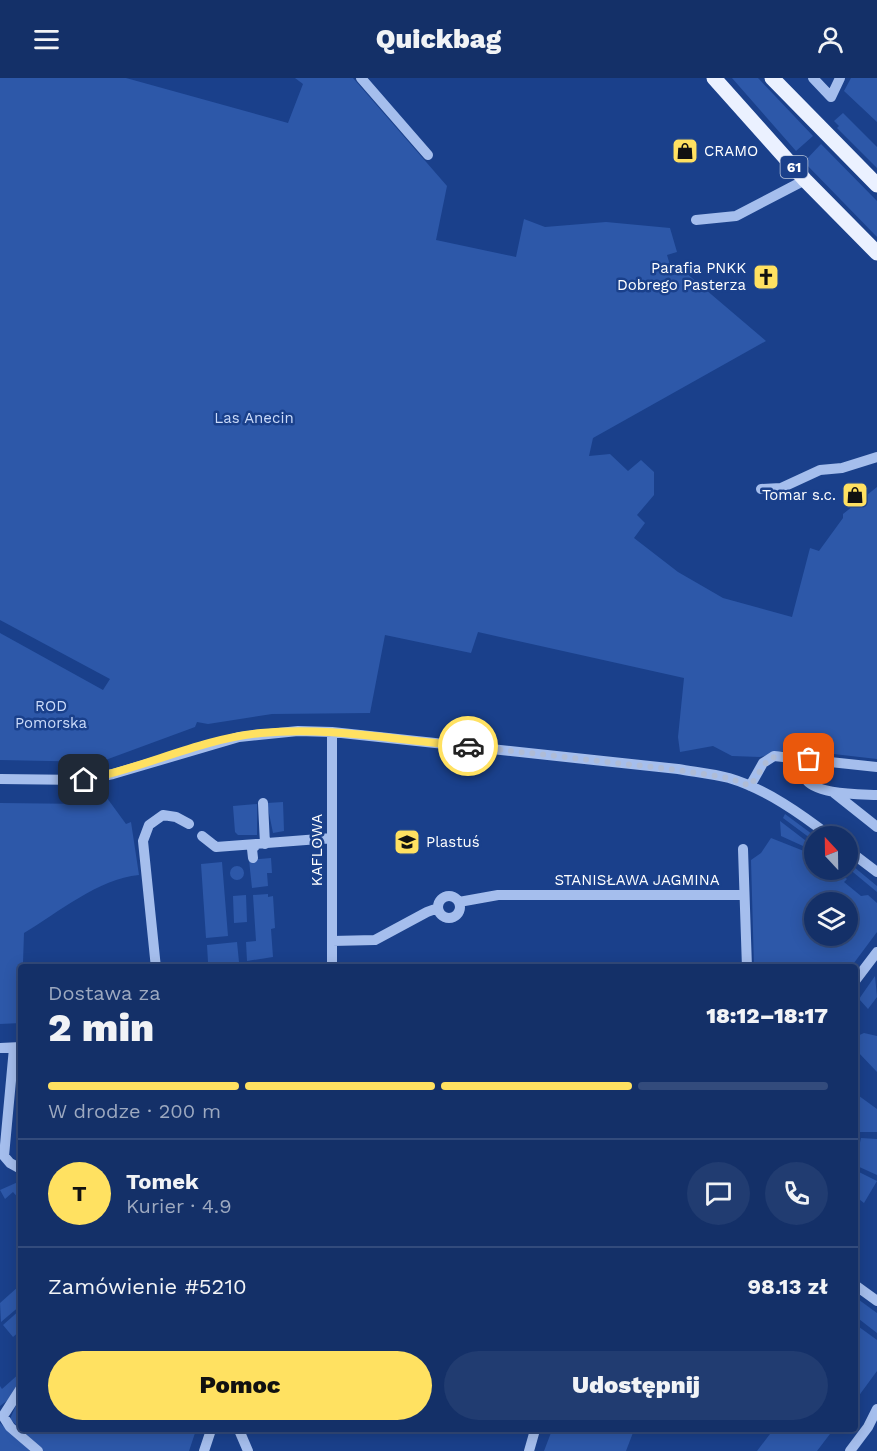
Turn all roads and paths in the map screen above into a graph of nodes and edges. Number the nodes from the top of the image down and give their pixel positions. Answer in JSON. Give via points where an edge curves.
{"nodes":[{"id":1,"x":361,"y":78,"type":"edge"},
{"id":2,"x":714,"y":78,"type":"edge"},
{"id":3,"x":772,"y":78,"type":"edge"},
{"id":4,"x":813,"y":78,"type":"edge"},
{"id":5,"x":840,"y":78,"type":"edge"},
{"id":6,"x":428,"y":155,"type":"dead end"},
{"id":7,"x":805,"y":180,"type":"junction"},
{"id":8,"x":877,"y":185,"type":"edge"},
{"id":9,"x":696,"y":220,"type":"dead end"},
{"id":10,"x":877,"y":253,"type":"edge"},
{"id":11,"x":877,"y":457,"type":"edge"},
{"id":12,"x":761,"y":489,"type":"dead end"},
{"id":13,"x":332,"y":732,"type":"junction"},
{"id":14,"x":809,"y":759,"type":"junction"},
{"id":15,"x":877,"y":767,"type":"edge"},
{"id":16,"x":0,"y":779,"type":"edge"},
{"id":17,"x":750,"y":786,"type":"junction"},
{"id":18,"x":833,"y":792,"type":"junction"},
{"id":19,"x":877,"y":795,"type":"edge"},
{"id":20,"x":263,"y":804,"type":"dead end"},
{"id":21,"x":189,"y":824,"type":"dead end"},
{"id":22,"x":816,"y":826,"type":"edge"},
{"id":23,"x":877,"y":827,"type":"edge"},
{"id":24,"x":202,"y":836,"type":"dead end"},
{"id":25,"x":332,"y":838,"type":"junction"},
{"id":26,"x":261,"y":844,"type":"junction"},
{"id":27,"x":743,"y":849,"type":"dead end"},
{"id":28,"x":253,"y":858,"type":"dead end"},
{"id":29,"x":858,"y":858,"type":"edge"},
{"id":30,"x":877,"y":872,"type":"edge"},
{"id":31,"x":744,"y":895,"type":"junction"},
{"id":32,"x":332,"y":941,"type":"junction"},
{"id":33,"x":877,"y":952,"type":"edge"},
{"id":34,"x":156,"y":964,"type":"edge"},
{"id":35,"x":333,"y":964,"type":"edge"},
{"id":36,"x":747,"y":964,"type":"edge"},
{"id":37,"x":858,"y":977,"type":"edge"},
{"id":38,"x":17,"y":1047,"type":"edge"},
{"id":39,"x":0,"y":1048,"type":"edge"},
{"id":40,"x":15,"y":1109,"type":"edge"},
{"id":41,"x":18,"y":1168,"type":"edge"},
{"id":42,"x":858,"y":1287,"type":"edge"},
{"id":43,"x":877,"y":1302,"type":"edge"},
{"id":44,"x":18,"y":1392,"type":"edge"},
{"id":45,"x":877,"y":1409,"type":"edge"},
{"id":46,"x":1,"y":1415,"type":"edge"},
{"id":47,"x":873,"y":1423,"type":"edge"},
{"id":48,"x":210,"y":1432,"type":"edge"},
{"id":49,"x":240,"y":1432,"type":"edge"},
{"id":50,"x":534,"y":1432,"type":"edge"},
{"id":51,"x":38,"y":1451,"type":"edge"},
{"id":52,"x":204,"y":1451,"type":"edge"},
{"id":53,"x":248,"y":1451,"type":"edge"},
{"id":54,"x":529,"y":1451,"type":"edge"},
{"id":55,"x":850,"y":1451,"type":"edge"}],
"edges":[{"from":1,"to":6,"type":"street"},
{"from":2,"to":7,"type":"main road","number":"61"},
{"from":3,"to":8,"type":"main road"},
{"from":4,"to":5,"type":"street","via":[[831,97]]},
{"from":7,"to":9,"type":"street","via":[[736,216]]},
{"from":7,"to":10,"type":"main road","number":"61"},
{"from":11,"to":12,"type":"street","via":[[820,470],[781,488]]},
{"from":13,"to":16,"type":"street","via":[[239,737],[84,780]]},
{"from":13,"to":17,"type":"street","via":[[678,770],[729,778]]},
{"from":13,"to":25,"type":"street","name":"KAFLOWA"},
{"from":14,"to":15,"type":"street"},
{"from":14,"to":17,"type":"street","via":[[786,755],[769,758]]},
{"from":14,"to":18,"type":"street","via":[[805,773],[808,782]]},
{"from":17,"to":22,"type":"street"},
{"from":18,"to":19,"type":"street"},
{"from":18,"to":23,"type":"street"},
{"from":20,"to":26,"type":"street"},
{"from":21,"to":34,"type":"street","via":[[163,815],[149,825],[143,841]]},
{"from":24,"to":26,"type":"street","via":[[216,846]]},
{"from":25,"to":26,"type":"street"},
{"from":25,"to":32,"type":"street","name":"KAFLOWA"},
{"from":26,"to":28,"type":"street","via":[[252,849]]},
{"from":27,"to":31,"type":"street"},
{"from":29,"to":30,"type":"street"},
{"from":31,"to":32,"type":"street","name":"STANISŁAWA JAGMINA","via":[[498,895],[459,902],[457,914],[450,918],[438,908],[375,940]]},
{"from":31,"to":36,"type":"street"},
{"from":32,"to":35,"type":"street","name":"KAFLOWA"},
{"from":33,"to":37,"type":"street"},
{"from":38,"to":39,"type":"street"},
{"from":38,"to":40,"type":"street"},
{"from":40,"to":41,"type":"street","via":[[4,1156]]},
{"from":42,"to":43,"type":"street"},
{"from":44,"to":46,"type":"street"},
{"from":45,"to":47,"type":"street"},
{"from":46,"to":51,"type":"street"},
{"from":47,"to":55,"type":"street"},
{"from":48,"to":52,"type":"street"},
{"from":49,"to":53,"type":"street"},
{"from":50,"to":54,"type":"street"}]}
